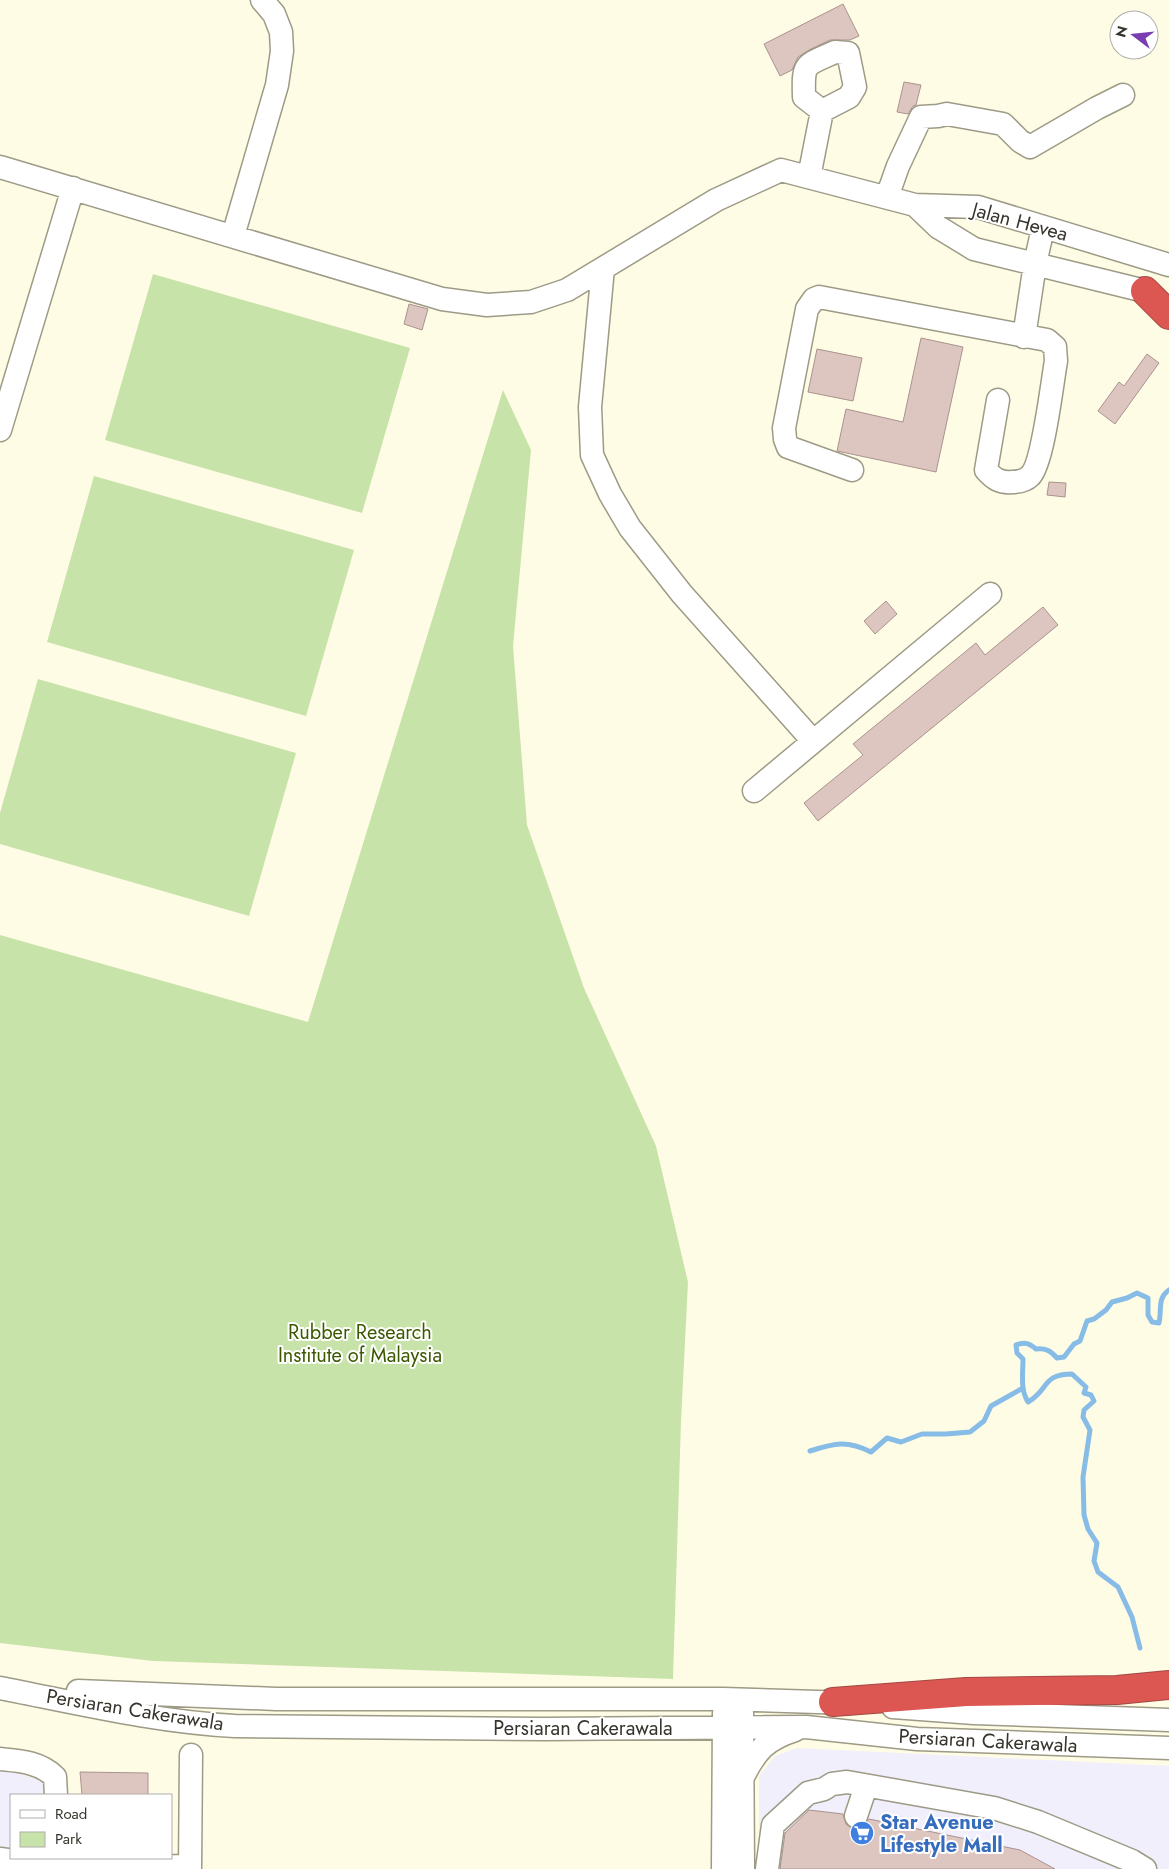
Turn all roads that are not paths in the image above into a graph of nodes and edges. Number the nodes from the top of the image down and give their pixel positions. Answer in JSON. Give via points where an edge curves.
{"nodes":[{"id":1,"x":262,"y":0,"type":"edge"},
{"id":2,"x":1124,"y":95,"type":"dead end"},
{"id":3,"x":822,"y":111,"type":"dead end"},
{"id":4,"x":0,"y":167,"type":"edge"},
{"id":5,"x":809,"y":177,"type":"junction"},
{"id":6,"x":73,"y":188,"type":"junction"},
{"id":7,"x":887,"y":198,"type":"junction"},
{"id":8,"x":916,"y":205,"type":"junction"},
{"id":9,"x":1043,"y":228,"type":"junction"},
{"id":10,"x":233,"y":236,"type":"junction"},
{"id":11,"x":1035,"y":264,"type":"junction"},
{"id":12,"x":1169,"y":265,"type":"edge"},
{"id":13,"x":603,"y":268,"type":"junction"},
{"id":14,"x":1145,"y":291,"type":"joint"},
{"id":15,"x":1169,"y":315,"type":"edge"},
{"id":16,"x":1024,"y":337,"type":"junction"},
{"id":17,"x":998,"y":400,"type":"dead end"},
{"id":18,"x":0,"y":430,"type":"edge"},
{"id":19,"x":852,"y":470,"type":"dead end"},
{"id":20,"x":990,"y":594,"type":"dead end"},
{"id":21,"x":813,"y":741,"type":"junction"},
{"id":22,"x":754,"y":791,"type":"dead end"},
{"id":23,"x":1169,"y":1685,"type":"edge"},
{"id":24,"x":0,"y":1688,"type":"edge"},
{"id":25,"x":732,"y":1700,"type":"junction"},
{"id":26,"x":833,"y":1702,"type":"junction"},
{"id":27,"x":1169,"y":1720,"type":"edge"},
{"id":28,"x":734,"y":1727,"type":"junction"},
{"id":29,"x":806,"y":1727,"type":"junction"},
{"id":30,"x":658,"y":1728,"type":"junction"},
{"id":31,"x":1169,"y":1748,"type":"edge"},
{"id":32,"x":191,"y":1755,"type":"dead end"},
{"id":33,"x":0,"y":1759,"type":"edge"},
{"id":34,"x":733,"y":1775,"type":"junction"},
{"id":35,"x":866,"y":1786,"type":"junction"},
{"id":36,"x":56,"y":1794,"type":"edge"},
{"id":37,"x":856,"y":1816,"type":"dead end"},
{"id":38,"x":0,"y":1859,"type":"edge"},
{"id":39,"x":58,"y":1865,"type":"edge"},
{"id":40,"x":190,"y":1867,"type":"edge"},
{"id":41,"x":723,"y":1869,"type":"edge"},
{"id":42,"x":743,"y":1869,"type":"edge"},
{"id":43,"x":767,"y":1869,"type":"edge"},
{"id":44,"x":1145,"y":1869,"type":"edge"}],
"edges":[{"from":1,"to":10,"type":"street","via":[[274,14],[281,32],[282,51],[277,85]]},
{"from":2,"to":7,"type":"street","via":[[1030,147],[1003,124],[947,114],[921,117]]},
{"from":3,"to":5,"type":"street"},
{"from":4,"to":6,"type":"street"},
{"from":5,"to":7,"type":"street","name":"Jalan Hevea"},
{"from":5,"to":13,"type":"street","name":"Jalan Hevea","via":[[781,170],[716,200]]},
{"from":6,"to":10,"type":"street"},
{"from":6,"to":18,"type":"street"},
{"from":7,"to":8,"type":"street","name":"Jalan Hevea"},
{"from":8,"to":9,"type":"street","name":"Jalan Hevea","via":[[978,207]]},
{"from":8,"to":11,"type":"street","name":"Jalan Hevea","via":[[938,228],[974,249]]},
{"from":9,"to":11,"type":"street"},
{"from":9,"to":12,"type":"street","name":"Jalan Hevea"},
{"from":10,"to":13,"type":"street","via":[[442,299],[487,305],[531,302],[567,290]]},
{"from":11,"to":14,"type":"street","name":"Jalan Hevea"},
{"from":11,"to":16,"type":"street"},
{"from":13,"to":21,"type":"street","via":[[590,407],[592,455],[630,528],[682,594]]},
{"from":14,"to":15,"type":"highway"},
{"from":16,"to":17,"type":"street","via":[[1047,340],[1055,347],[1056,361],[1039,459],[1030,476],[1021,482],[1004,483],[986,470]]},
{"from":16,"to":19,"type":"street","via":[[819,297],[814,299],[807,309],[784,428],[785,439],[788,447]]},
{"from":20,"to":21,"type":"street"},
{"from":21,"to":22,"type":"street"},
{"from":23,"to":26,"type":"highway","via":[[1117,1690],[966,1692]]},
{"from":24,"to":25,"type":"street","name":"Persiaran Cakerawala","via":[[276,1700]]},
{"from":24,"to":30,"type":"street","name":"Persiaran Cakerawala","via":[[197,1724]]},
{"from":25,"to":26,"type":"street","name":"Persiaran Cakerawala"},
{"from":25,"to":28,"type":"street"},
{"from":26,"to":27,"type":"street","name":"Persiaran Cakerawala","via":[[974,1713]]},
{"from":28,"to":29,"type":"street","name":"Persiaran Cakerawala"},
{"from":28,"to":30,"type":"street","name":"Persiaran Cakerawala"},
{"from":28,"to":34,"type":"street"},
{"from":29,"to":31,"type":"street","name":"Persiaran Cakerawala","via":[[917,1739]]},
{"from":29,"to":34,"type":"street","via":[[779,1735]]},
{"from":30,"to":34,"type":"street","via":[[703,1742]]},
{"from":32,"to":40,"type":"street"},
{"from":33,"to":36,"type":"street","via":[[27,1762],[47,1769],[55,1777]]},
{"from":34,"to":41,"type":"street"},
{"from":34,"to":42,"type":"street"},
{"from":35,"to":37,"type":"street"},
{"from":35,"to":43,"type":"street","via":[[847,1782],[808,1793],[773,1825]]},
{"from":35,"to":44,"type":"street","via":[[994,1808],[1038,1822]]},
{"from":38,"to":39,"type":"street"},
{"from":39,"to":40,"type":"street"}]}
